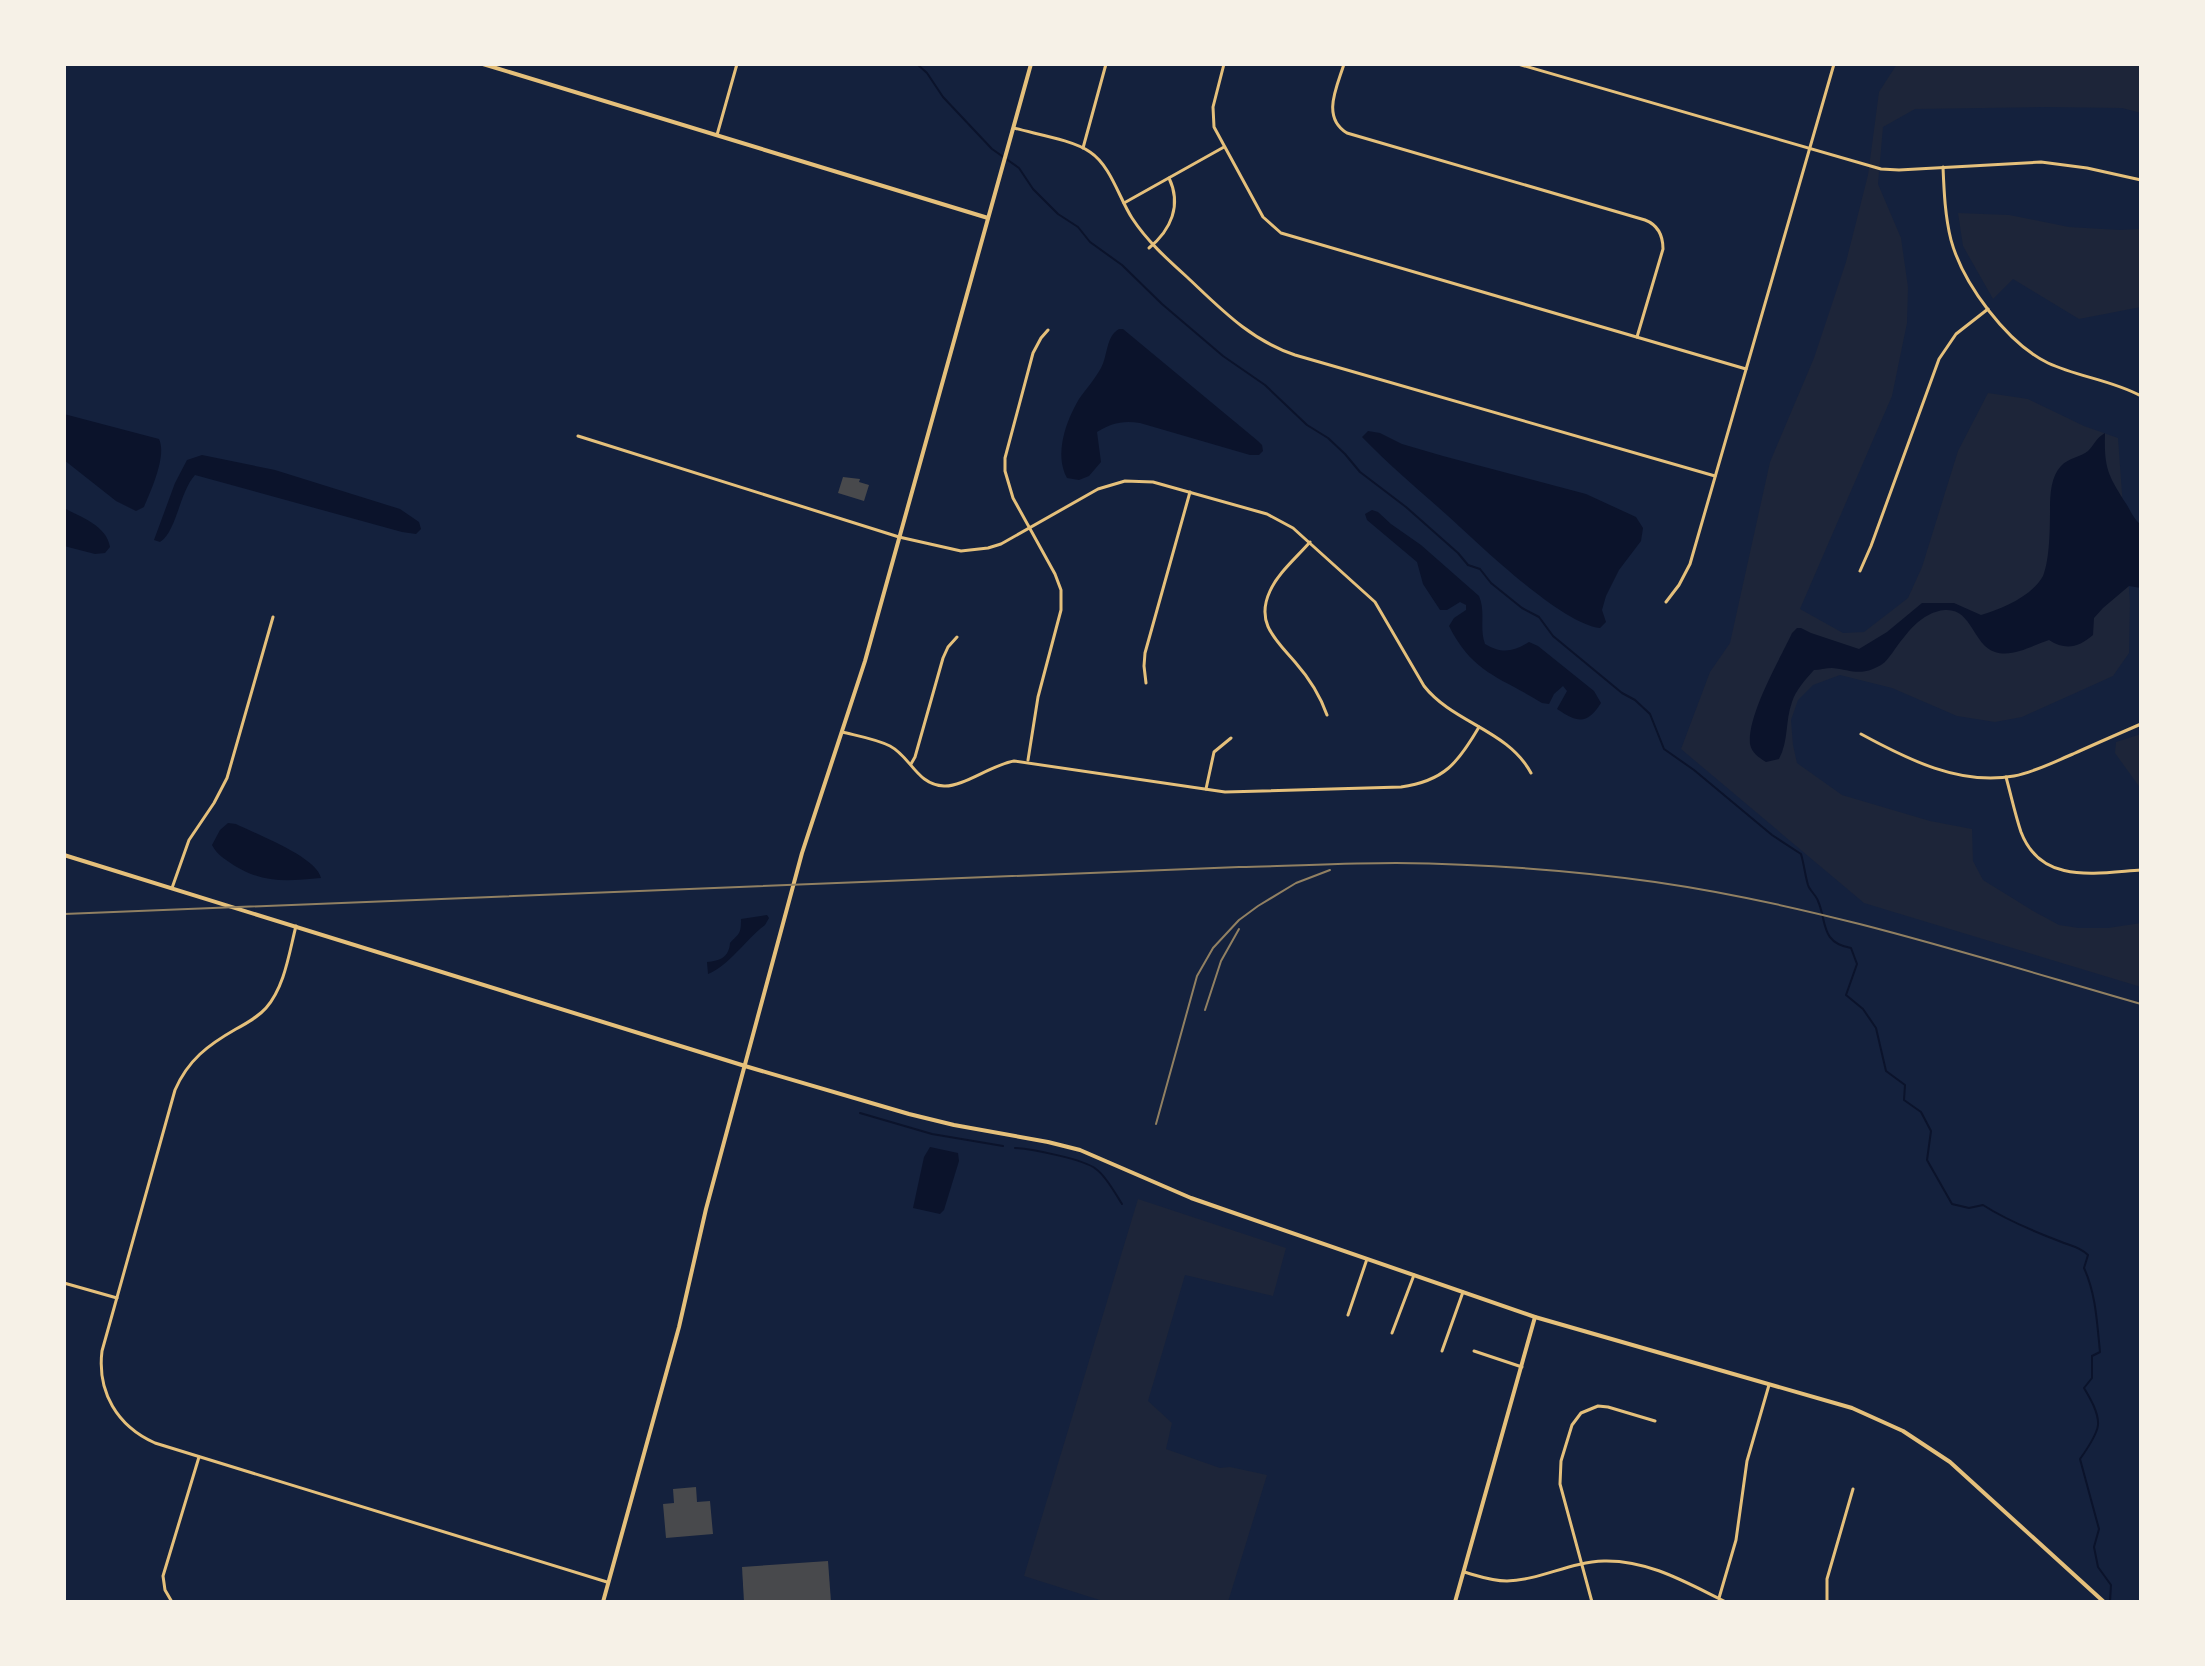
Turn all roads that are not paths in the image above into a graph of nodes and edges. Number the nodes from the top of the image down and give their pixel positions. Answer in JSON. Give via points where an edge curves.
{"nodes":[{"id":1,"x":483,"y":64,"type":"edge"},
{"id":2,"x":737,"y":64,"type":"edge"},
{"id":3,"x":1031,"y":64,"type":"edge"},
{"id":4,"x":1106,"y":64,"type":"edge"},
{"id":5,"x":1224,"y":64,"type":"edge"},
{"id":6,"x":1344,"y":64,"type":"edge"},
{"id":7,"x":1518,"y":64,"type":"edge"},
{"id":8,"x":1834,"y":64,"type":"edge"},
{"id":9,"x":1013,"y":128,"type":"junction"},
{"id":10,"x":717,"y":135,"type":"junction"},
{"id":11,"x":1224,"y":147,"type":"junction"},
{"id":12,"x":1083,"y":148,"type":"junction"},
{"id":13,"x":1810,"y":148,"type":"junction"},
{"id":14,"x":1943,"y":167,"type":"junction"},
{"id":15,"x":1169,"y":178,"type":"junction"},
{"id":16,"x":2141,"y":180,"type":"edge"},
{"id":17,"x":1124,"y":203,"type":"junction"},
{"id":18,"x":988,"y":218,"type":"junction"},
{"id":19,"x":1151,"y":246,"type":"junction"},
{"id":20,"x":1988,"y":309,"type":"junction"},
{"id":21,"x":1048,"y":330,"type":"dead end"},
{"id":22,"x":1637,"y":337,"type":"junction"},
{"id":23,"x":1746,"y":369,"type":"junction"},
{"id":24,"x":2141,"y":396,"type":"edge"},
{"id":25,"x":578,"y":436,"type":"dead end"},
{"id":26,"x":1715,"y":476,"type":"junction"},
{"id":27,"x":1190,"y":492,"type":"junction"},
{"id":28,"x":1029,"y":528,"type":"junction"},
{"id":29,"x":899,"y":537,"type":"junction"},
{"id":30,"x":1310,"y":542,"type":"junction"},
{"id":31,"x":1860,"y":571,"type":"dead end"},
{"id":32,"x":1666,"y":602,"type":"dead end"},
{"id":33,"x":273,"y":617,"type":"dead end"},
{"id":34,"x":957,"y":637,"type":"dead end"},
{"id":35,"x":1146,"y":683,"type":"dead end"},
{"id":36,"x":1327,"y":715,"type":"dead end"},
{"id":37,"x":2141,"y":724,"type":"edge"},
{"id":38,"x":1479,"y":727,"type":"junction"},
{"id":39,"x":842,"y":732,"type":"junction"},
{"id":40,"x":1861,"y":734,"type":"dead end"},
{"id":41,"x":1231,"y":738,"type":"dead end"},
{"id":42,"x":1028,"y":762,"type":"junction"},
{"id":43,"x":910,"y":764,"type":"junction"},
{"id":44,"x":1531,"y":773,"type":"dead end"},
{"id":45,"x":2006,"y":777,"type":"junction"},
{"id":46,"x":1206,"y":789,"type":"junction"},
{"id":47,"x":64,"y":855,"type":"edge"},
{"id":48,"x":2141,"y":870,"type":"edge"},
{"id":49,"x":172,"y":888,"type":"junction"},
{"id":50,"x":296,"y":926,"type":"junction"},
{"id":51,"x":745,"y":1066,"type":"junction"},
{"id":52,"x":1367,"y":1259,"type":"junction"},
{"id":53,"x":1414,"y":1275,"type":"junction"},
{"id":54,"x":64,"y":1283,"type":"edge"},
{"id":55,"x":1463,"y":1292,"type":"junction"},
{"id":56,"x":117,"y":1298,"type":"junction"},
{"id":57,"x":1348,"y":1315,"type":"dead end"},
{"id":58,"x":1535,"y":1317,"type":"junction"},
{"id":59,"x":1392,"y":1333,"type":"dead end"},
{"id":60,"x":1442,"y":1351,"type":"dead end"},
{"id":61,"x":1474,"y":1351,"type":"dead end"},
{"id":62,"x":1522,"y":1367,"type":"junction"},
{"id":63,"x":1769,"y":1384,"type":"junction"},
{"id":64,"x":1655,"y":1421,"type":"dead end"},
{"id":65,"x":199,"y":1456,"type":"junction"},
{"id":66,"x":1853,"y":1489,"type":"dead end"},
{"id":67,"x":1581,"y":1563,"type":"junction"},
{"id":68,"x":1464,"y":1572,"type":"junction"},
{"id":69,"x":608,"y":1582,"type":"junction"},
{"id":70,"x":1719,"y":1598,"type":"junction"},
{"id":71,"x":172,"y":1602,"type":"edge"},
{"id":72,"x":603,"y":1602,"type":"edge"},
{"id":73,"x":1455,"y":1602,"type":"edge"},
{"id":74,"x":1592,"y":1602,"type":"edge"},
{"id":75,"x":1726,"y":1602,"type":"edge"},
{"id":76,"x":1827,"y":1602,"type":"edge"},
{"id":77,"x":2104,"y":1602,"type":"edge"}],
"edges":[{"from":1,"to":10,"type":"street"},
{"from":2,"to":10,"type":"street"},
{"from":3,"to":9,"type":"street"},
{"from":4,"to":12,"type":"street"},
{"from":5,"to":11,"type":"street","via":[[1213,111]]},
{"from":6,"to":22,"type":"street","via":[[1332,115],[1351,135],[1645,220],[1658,229],[1663,249]]},
{"from":7,"to":13,"type":"street"},
{"from":8,"to":13,"type":"street"},
{"from":9,"to":12,"type":"street"},
{"from":9,"to":18,"type":"street"},
{"from":10,"to":18,"type":"street"},
{"from":11,"to":15,"type":"street"},
{"from":11,"to":22,"type":"street","via":[[1263,217],[1284,235]]},
{"from":12,"to":17,"type":"street","via":[[1102,163]]},
{"from":13,"to":14,"type":"street","via":[[1881,169]]},
{"from":13,"to":23,"type":"street"},
{"from":14,"to":16,"type":"street","via":[[2041,162]]},
{"from":14,"to":20,"type":"street","via":[[1953,245]]},
{"from":15,"to":17,"type":"street"},
{"from":15,"to":19,"type":"street","via":[[1173,216]]},
{"from":17,"to":19,"type":"street"},
{"from":18,"to":29,"type":"street"},
{"from":19,"to":26,"type":"street","via":[[1238,325],[1276,348]]},
{"from":20,"to":24,"type":"street","via":[[2036,356]]},
{"from":20,"to":31,"type":"street","via":[[1954,337],[1939,359]]},
{"from":21,"to":28,"type":"street","via":[[1033,353],[1005,458],[1013,498]]},
{"from":22,"to":23,"type":"street"},
{"from":23,"to":26,"type":"street"},
{"from":25,"to":29,"type":"street"},
{"from":26,"to":32,"type":"street","via":[[1690,564]]},
{"from":27,"to":28,"type":"street","via":[[1125,481],[1098,489]]},
{"from":27,"to":30,"type":"street","via":[[1278,519]]},
{"from":27,"to":35,"type":"street","via":[[1145,653]]},
{"from":28,"to":29,"type":"street","via":[[1001,544],[976,550]]},
{"from":28,"to":42,"type":"street","via":[[1055,574],[1062,601]]},
{"from":29,"to":39,"type":"street"},
{"from":30,"to":36,"type":"street","via":[[1277,579],[1265,615],[1275,642],[1316,690]]},
{"from":30,"to":38,"type":"street","via":[[1375,602],[1433,697]]},
{"from":33,"to":49,"type":"street","via":[[227,778],[189,840]]},
{"from":34,"to":43,"type":"street","via":[[943,658]]},
{"from":37,"to":45,"type":"street","via":[[2040,769]]},
{"from":38,"to":44,"type":"street","via":[[1523,759]]},
{"from":38,"to":46,"type":"street","via":[[1451,767],[1417,785]]},
{"from":39,"to":43,"type":"street","via":[[891,746]]},
{"from":39,"to":51,"type":"street","via":[[802,853]]},
{"from":40,"to":45,"type":"street","via":[[1946,772]]},
{"from":41,"to":46,"type":"street","via":[[1214,752]]},
{"from":42,"to":43,"type":"street","via":[[1002,763],[943,786],[923,779]]},
{"from":42,"to":46,"type":"street"},
{"from":45,"to":48,"type":"street","via":[[2022,834],[2045,862],[2075,874]]},
{"from":47,"to":49,"type":"street"},
{"from":49,"to":50,"type":"street"},
{"from":50,"to":51,"type":"street"},
{"from":50,"to":56,"type":"street","via":[[281,984],[266,1007],[204,1048],[178,1083]]},
{"from":51,"to":52,"type":"street","via":[[934,1121],[1080,1150],[1175,1192]]},
{"from":51,"to":69,"type":"street"},
{"from":52,"to":53,"type":"street"},
{"from":52,"to":57,"type":"street"},
{"from":53,"to":55,"type":"street"},
{"from":53,"to":59,"type":"street"},
{"from":54,"to":56,"type":"street"},
{"from":55,"to":58,"type":"street"},
{"from":55,"to":60,"type":"street"},
{"from":56,"to":65,"type":"street","via":[[101,1365],[113,1407],[143,1437]]},
{"from":58,"to":62,"type":"street"},
{"from":58,"to":63,"type":"street"},
{"from":61,"to":62,"type":"street"},
{"from":62,"to":68,"type":"street"},
{"from":63,"to":70,"type":"street"},
{"from":63,"to":77,"type":"street","via":[[1852,1408],[1920,1441],[1960,1470]]},
{"from":64,"to":67,"type":"street","via":[[1603,1406],[1581,1413],[1572,1425],[1559,1471]]},
{"from":65,"to":69,"type":"street"},
{"from":65,"to":71,"type":"street","via":[[163,1576]]},
{"from":66,"to":76,"type":"street","via":[[1827,1579]]},
{"from":67,"to":68,"type":"street","via":[[1513,1581]]},
{"from":67,"to":70,"type":"street","via":[[1640,1564]]},
{"from":67,"to":74,"type":"street"},
{"from":68,"to":73,"type":"street"},
{"from":69,"to":72,"type":"street"},
{"from":70,"to":75,"type":"street"}]}
